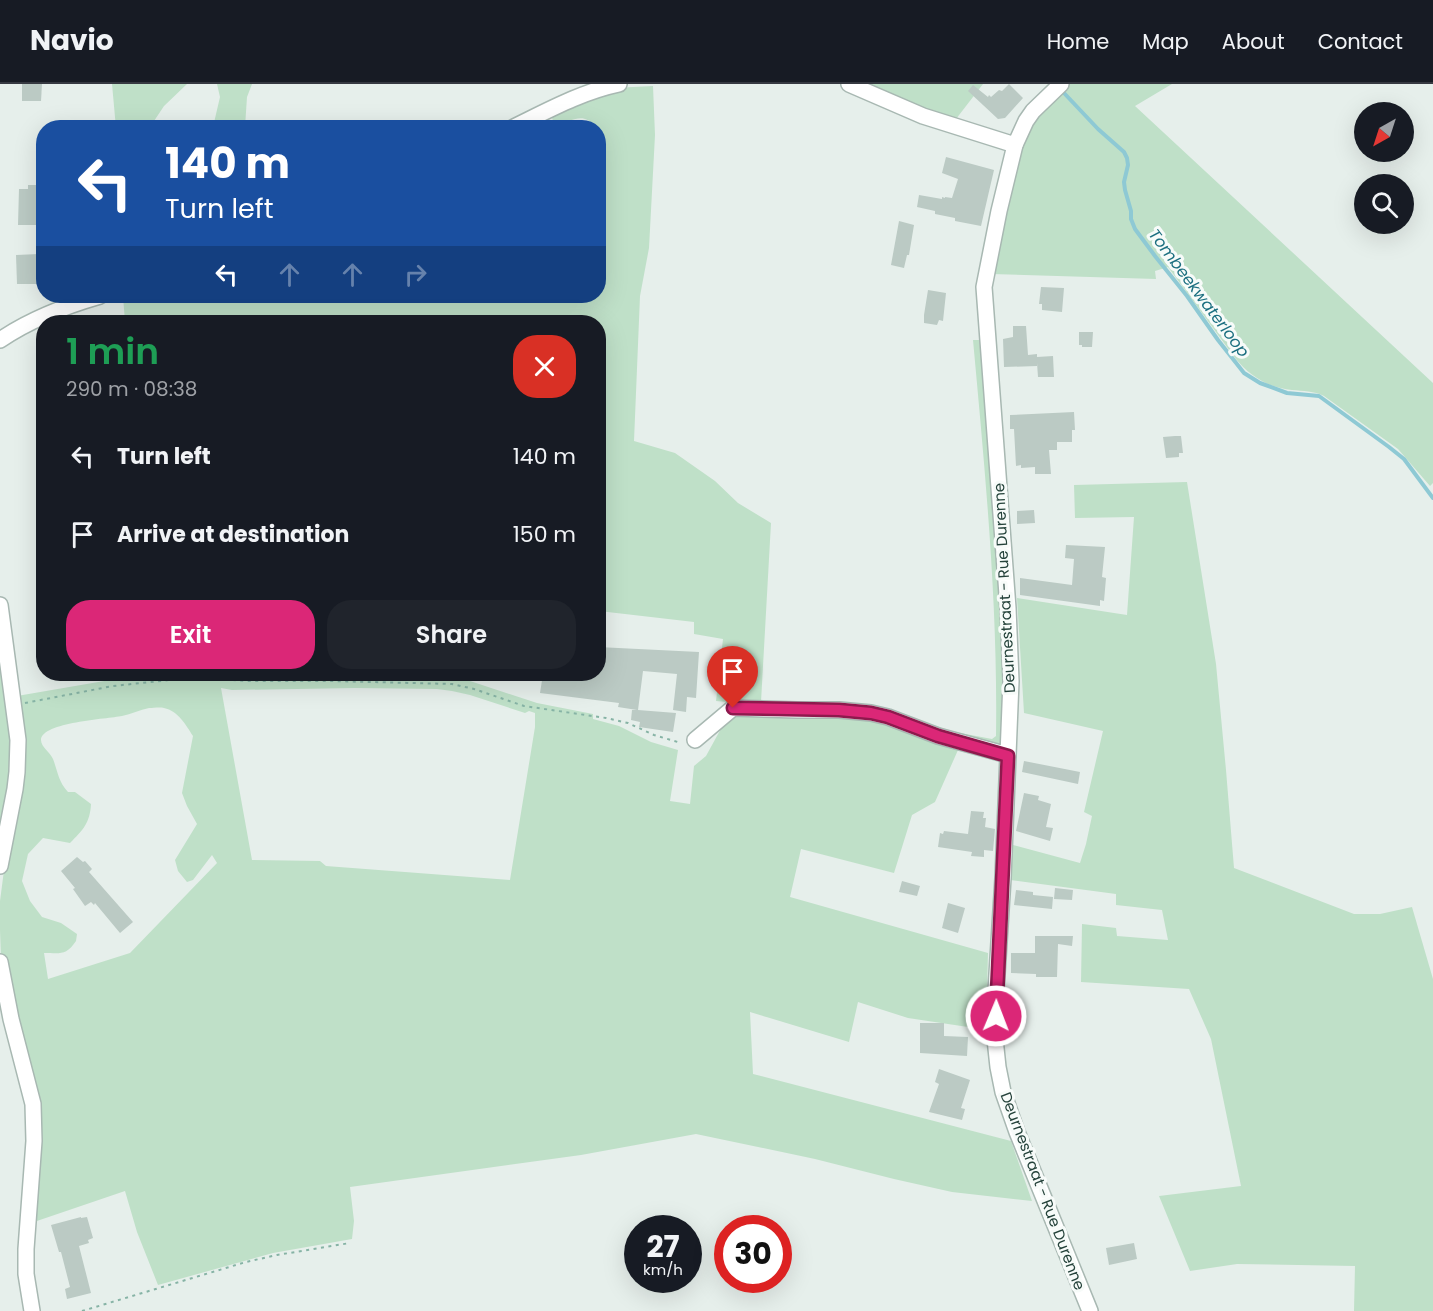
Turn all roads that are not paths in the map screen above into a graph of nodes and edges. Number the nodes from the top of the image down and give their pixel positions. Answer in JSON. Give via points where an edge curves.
{"nodes":[{"id":1,"x":620,"y":84,"type":"edge"},
{"id":2,"x":849,"y":84,"type":"edge"},
{"id":3,"x":1061,"y":84,"type":"edge"},
{"id":4,"x":529,"y":120,"type":"edge"},
{"id":5,"x":1015,"y":145,"type":"junction"},
{"id":6,"x":74,"y":303,"type":"edge"},
{"id":7,"x":45,"y":315,"type":"edge"},
{"id":8,"x":36,"y":319,"type":"edge"},
{"id":9,"x":0,"y":340,"type":"edge"},
{"id":10,"x":0,"y":605,"type":"edge"},
{"id":11,"x":695,"y":740,"type":"road end"},
{"id":12,"x":1008,"y":756,"type":"junction"},
{"id":13,"x":0,"y":866,"type":"edge"},
{"id":14,"x":0,"y":962,"type":"edge"},
{"id":15,"x":32,"y":1311,"type":"edge"},
{"id":16,"x":1090,"y":1311,"type":"edge"}],
"edges":[{"from":1,"to":4,"type":"street","via":[[581,96]]},
{"from":2,"to":5,"type":"street","via":[[923,116]]},
{"from":3,"to":5,"type":"street","name":"Deurnestraat - Rue Durenne","via":[[1035,108]]},
{"from":5,"to":12,"type":"street","name":"Deurnestraat - Rue Durenne","via":[[984,287],[1008,608]]},
{"from":6,"to":7,"type":"street"},
{"from":8,"to":9,"type":"street"},
{"from":10,"to":13,"type":"street","via":[[18,740],[18,772]]},
{"from":11,"to":12,"type":"street","via":[[733,708],[839,710],[888,717]]},
{"from":12,"to":16,"type":"street","name":"Deurnestraat - Rue Durenne","via":[[996,990],[998,1067],[1017,1132]]},
{"from":14,"to":15,"type":"street","via":[[10,1019],[33,1104],[26,1249]]}]}
